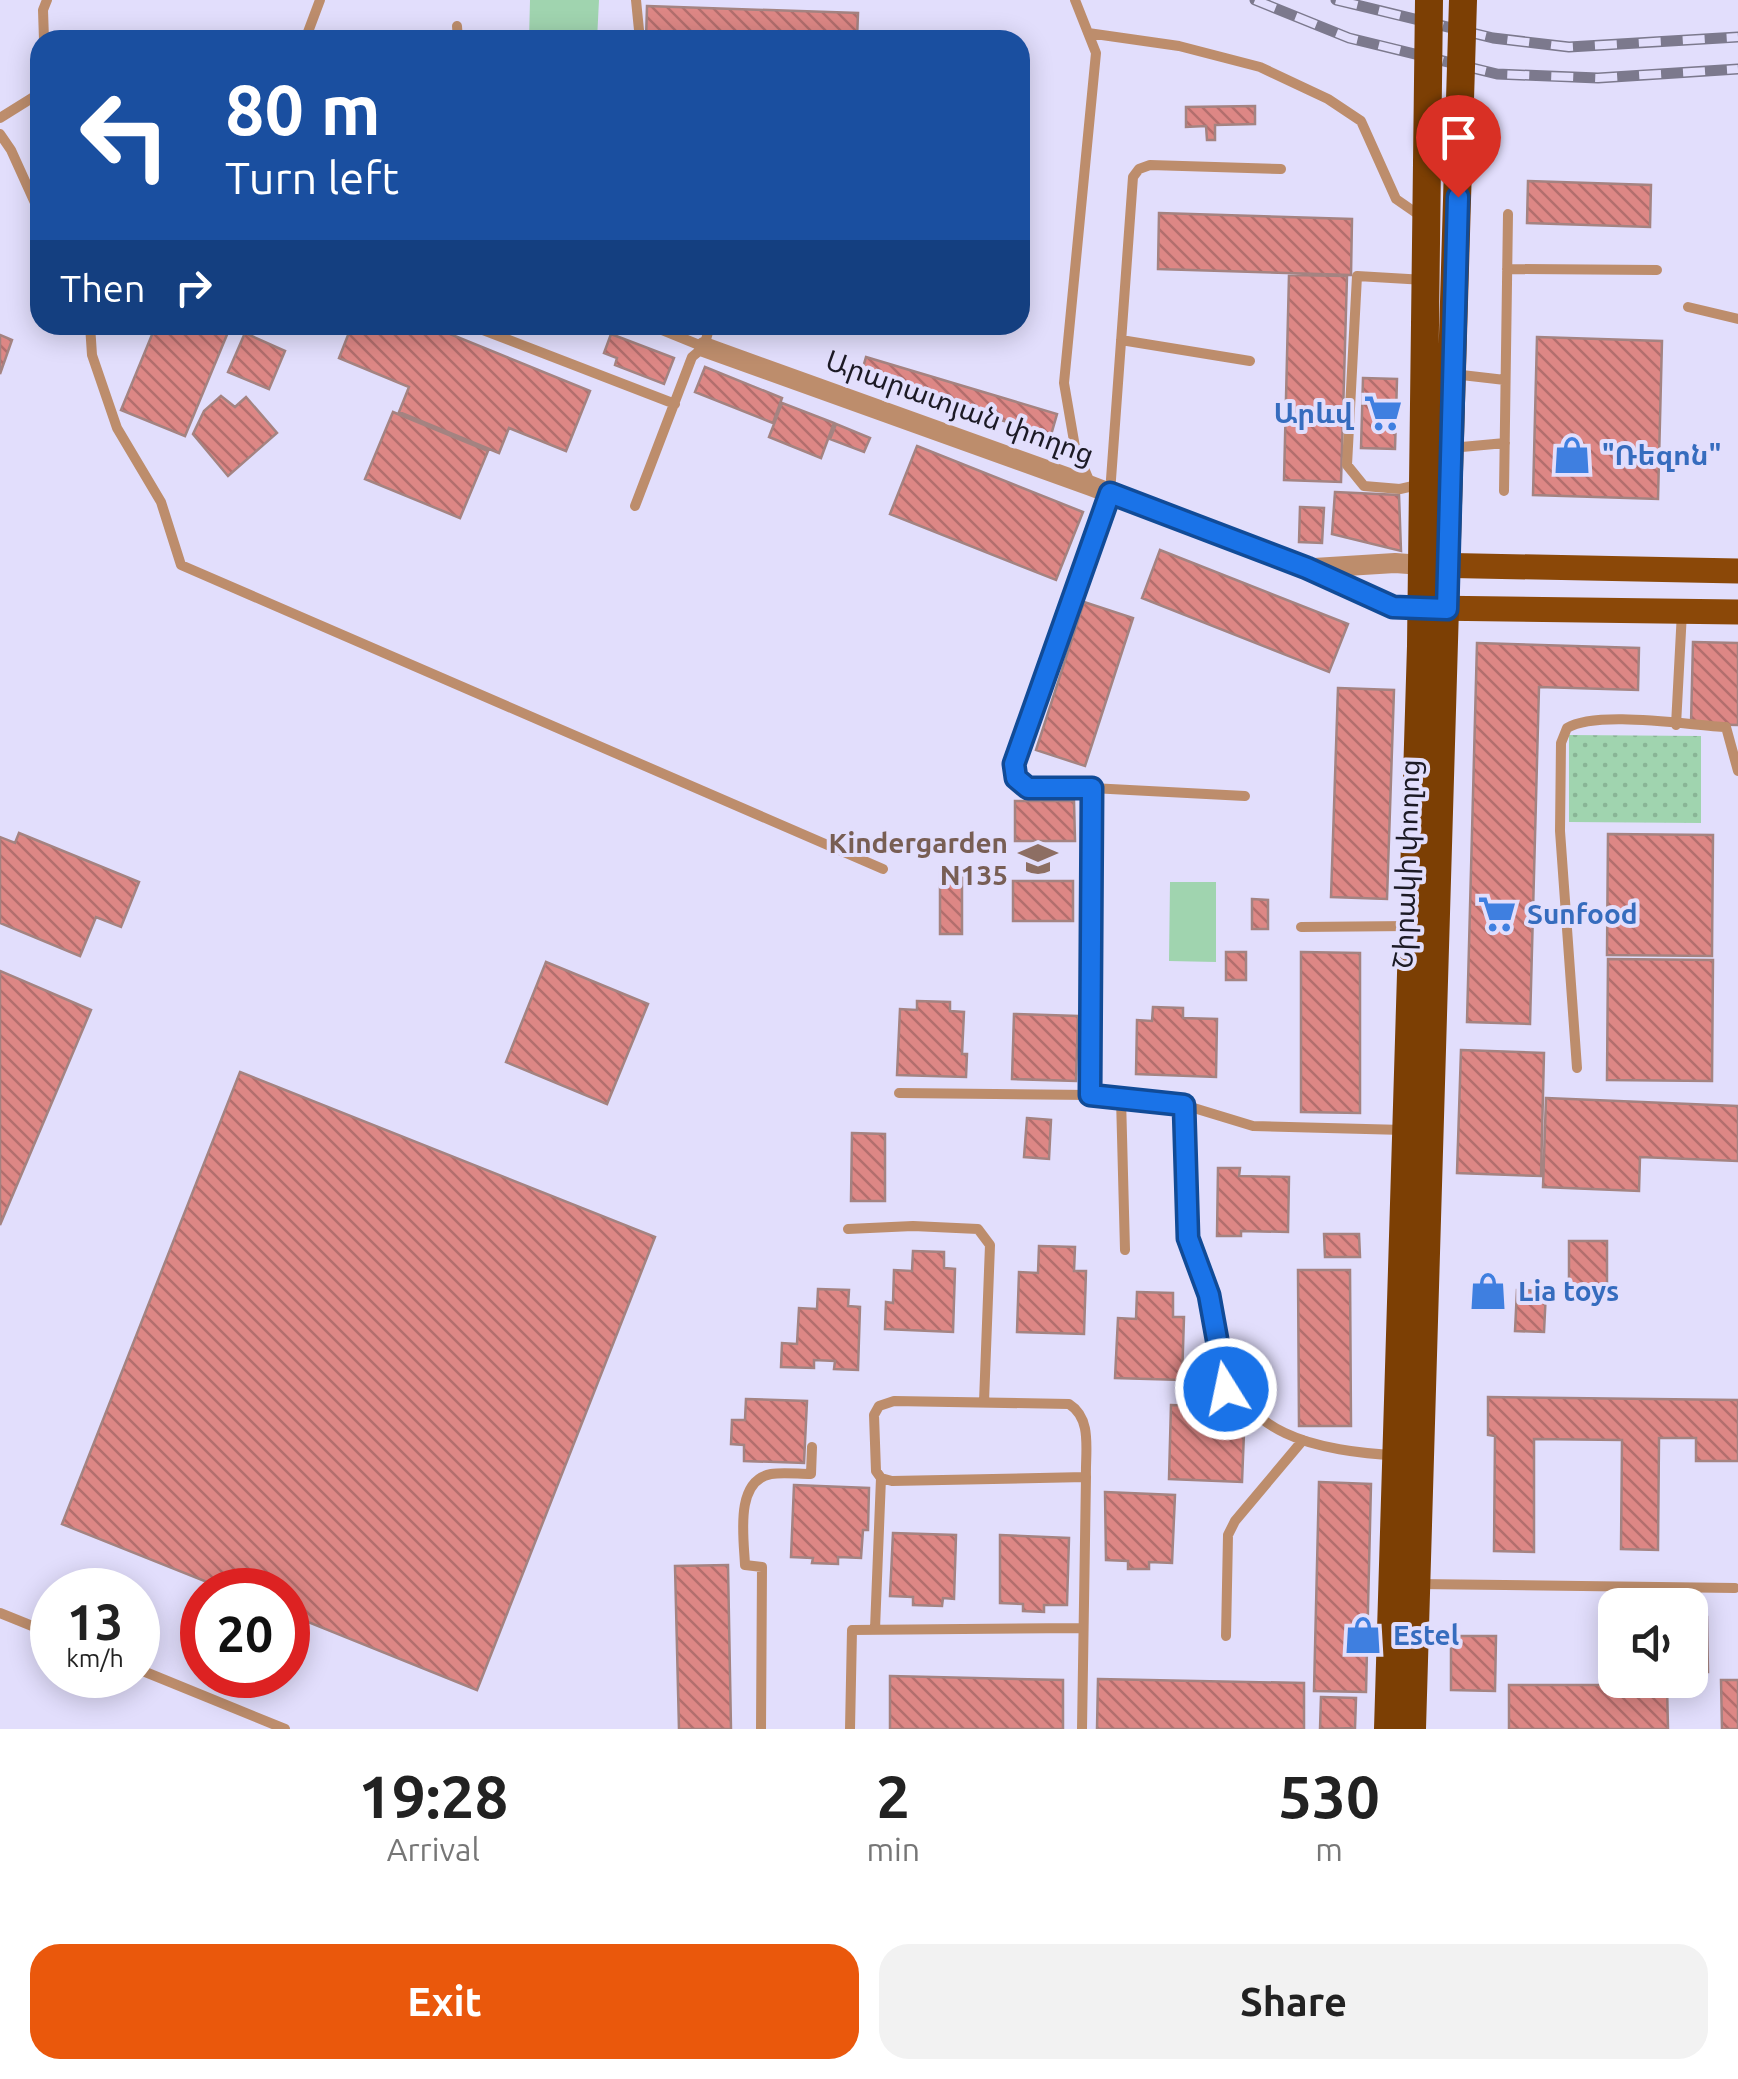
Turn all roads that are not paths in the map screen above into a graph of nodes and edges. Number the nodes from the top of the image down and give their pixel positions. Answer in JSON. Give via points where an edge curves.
{"nodes":[{"id":1,"x":47,"y":0,"type":"edge"},
{"id":2,"x":320,"y":0,"type":"edge"},
{"id":3,"x":636,"y":0,"type":"edge"},
{"id":4,"x":1430,"y":0,"type":"edge"},
{"id":5,"x":1462,"y":0,"type":"edge"},
{"id":6,"x":1072,"y":1,"type":"edge"},
{"id":7,"x":457,"y":26,"type":"dead end"},
{"id":8,"x":44,"y":30,"type":"edge"},
{"id":9,"x":308,"y":30,"type":"edge"},
{"id":10,"x":457,"y":30,"type":"edge"},
{"id":11,"x":639,"y":30,"type":"edge"},
{"id":12,"x":1088,"y":33,"type":"junction"},
{"id":13,"x":30,"y":99,"type":"edge"},
{"id":14,"x":0,"y":118,"type":"edge"},
{"id":15,"x":0,"y":134,"type":"edge"},
{"id":16,"x":1281,"y":169,"type":"dead end"},
{"id":17,"x":30,"y":192,"type":"edge"},
{"id":18,"x":1508,"y":214,"type":"dead end"},
{"id":19,"x":1427,"y":220,"type":"junction"},
{"id":20,"x":1507,"y":268,"type":"junction"},
{"id":21,"x":1656,"y":270,"type":"dead end"},
{"id":22,"x":1426,"y":280,"type":"junction"},
{"id":23,"x":1688,"y":307,"type":"dead end"},
{"id":24,"x":1738,"y":318,"type":"edge"},
{"id":25,"x":91,"y":335,"type":"edge"},
{"id":26,"x":496,"y":335,"type":"edge"},
{"id":27,"x":676,"y":335,"type":"edge"},
{"id":28,"x":707,"y":335,"type":"edge"},
{"id":29,"x":1121,"y":340,"type":"junction"},
{"id":30,"x":704,"y":346,"type":"junction"},
{"id":31,"x":1250,"y":361,"type":"dead end"},
{"id":32,"x":1453,"y":374,"type":"junction"},
{"id":33,"x":1506,"y":380,"type":"junction"},
{"id":34,"x":674,"y":404,"type":"junction"},
{"id":35,"x":1505,"y":443,"type":"junction"},
{"id":36,"x":1451,"y":448,"type":"junction"},
{"id":37,"x":1424,"y":484,"type":"junction"},
{"id":38,"x":1100,"y":489,"type":"junction"},
{"id":39,"x":1504,"y":491,"type":"dead end"},
{"id":40,"x":635,"y":506,"type":"dead end"},
{"id":41,"x":1435,"y":566,"type":"junction"},
{"id":42,"x":1307,"y":568,"type":"junction"},
{"id":43,"x":1738,"y":571,"type":"edge"},
{"id":44,"x":1434,"y":609,"type":"junction"},
{"id":45,"x":1682,"y":612,"type":"junction"},
{"id":46,"x":1738,"y":612,"type":"edge"},
{"id":47,"x":1676,"y":725,"type":"junction"},
{"id":48,"x":1732,"y":728,"type":"edge"},
{"id":49,"x":1738,"y":771,"type":"edge"},
{"id":50,"x":1092,"y":788,"type":"junction"},
{"id":51,"x":1245,"y":796,"type":"dead end"},
{"id":52,"x":883,"y":869,"type":"dead end"},
{"id":53,"x":1413,"y":926,"type":"junction"},
{"id":54,"x":1301,"y":927,"type":"dead end"},
{"id":55,"x":1578,"y":1068,"type":"dead end"},
{"id":56,"x":899,"y":1093,"type":"dead end"},
{"id":57,"x":1090,"y":1095,"type":"junction"},
{"id":58,"x":1121,"y":1098,"type":"junction"},
{"id":59,"x":1184,"y":1105,"type":"junction"},
{"id":60,"x":1406,"y":1130,"type":"junction"},
{"id":61,"x":848,"y":1229,"type":"dead end"},
{"id":62,"x":1125,"y":1250,"type":"dead end"},
{"id":63,"x":984,"y":1402,"type":"junction"},
{"id":64,"x":1303,"y":1440,"type":"junction"},
{"id":65,"x":812,"y":1448,"type":"dead end"},
{"id":66,"x":1397,"y":1455,"type":"junction"},
{"id":67,"x":881,"y":1478,"type":"junction"},
{"id":68,"x":1086,"y":1478,"type":"junction"},
{"id":69,"x":1416,"y":1584,"type":"junction"},
{"id":70,"x":1736,"y":1588,"type":"dead end"},
{"id":71,"x":0,"y":1613,"type":"edge"},
{"id":72,"x":30,"y":1625,"type":"edge"},
{"id":73,"x":1082,"y":1628,"type":"junction"},
{"id":74,"x":874,"y":1629,"type":"junction"},
{"id":75,"x":1226,"y":1636,"type":"dead end"},
{"id":76,"x":160,"y":1678,"type":"edge"},
{"id":77,"x":285,"y":1729,"type":"edge"},
{"id":78,"x":761,"y":1729,"type":"edge"},
{"id":79,"x":850,"y":1729,"type":"edge"},
{"id":80,"x":1082,"y":1729,"type":"edge"},
{"id":81,"x":1388,"y":1729,"type":"edge"},
{"id":82,"x":1412,"y":1729,"type":"edge"}],
"edges":[{"from":1,"to":8,"type":"lane"},
{"from":2,"to":9,"type":"lane"},
{"from":3,"to":11,"type":"lane"},
{"from":4,"to":19,"type":"highway","name":"Շիրակի փողոց","bridge":true},
{"from":5,"to":32,"type":"highway","name":"Շիրակի փողոց","bridge":true},
{"from":6,"to":12,"type":"lane"},
{"from":7,"to":10,"type":"lane"},
{"from":12,"to":19,"type":"lane","via":[[1260,67],[1328,100],[1362,121],[1396,199]]},
{"from":12,"to":38,"type":"lane","via":[[1096,53],[1092,124],[1064,384],[1076,448]]},
{"from":13,"to":14,"type":"lane"},
{"from":15,"to":17,"type":"lane"},
{"from":16,"to":29,"type":"lane","via":[[1139,169],[1133,177]]},
{"from":18,"to":20,"type":"lane"},
{"from":19,"to":22,"type":"highway","name":"Շիրակի փողոց"},
{"from":20,"to":21,"type":"lane"},
{"from":20,"to":33,"type":"lane"},
{"from":22,"to":37,"type":"highway","name":"Շիրակի փողոց"},
{"from":22,"to":37,"type":"lane","via":[[1358,276],[1347,466],[1364,486]]},
{"from":23,"to":24,"type":"lane"},
{"from":25,"to":52,"type":"lane","via":[[117,428],[161,502],[181,565]]},
{"from":26,"to":34,"type":"lane"},
{"from":27,"to":30,"type":"lane"},
{"from":28,"to":30,"type":"lane"},
{"from":29,"to":31,"type":"lane"},
{"from":29,"to":38,"type":"lane"},
{"from":30,"to":34,"type":"lane","via":[[692,357]]},
{"from":30,"to":38,"type":"street","name":"Արարատյան փողոց"},
{"from":32,"to":33,"type":"lane"},
{"from":32,"to":36,"type":"highway","name":"Շիրակի փողոց"},
{"from":33,"to":35,"type":"lane"},
{"from":34,"to":40,"type":"lane"},
{"from":35,"to":36,"type":"lane"},
{"from":35,"to":39,"type":"lane"},
{"from":36,"to":41,"type":"highway","name":"Շիրակի փողոց"},
{"from":37,"to":41,"type":"highway","name":"Շիրակի փողոց"},
{"from":38,"to":42,"type":"street","name":"Արարատյան փողոց"},
{"from":38,"to":50,"type":"lane","via":[[1014,764],[1016,778],[1028,788]]},
{"from":41,"to":42,"type":"street","name":"Արարատյան փողոց"},
{"from":41,"to":43,"type":"main road","name":"Արարատյան փողոց"},
{"from":41,"to":44,"type":"highway","name":"Շիրակի փողոց"},
{"from":42,"to":44,"type":"street","name":"Արարատյան փողոց","via":[[1393,607]]},
{"from":44,"to":45,"type":"main road","name":"Արարատյան փողոց"},
{"from":44,"to":53,"type":"highway","name":"Շիրակի փողոց"},
{"from":44,"to":69,"type":"highway","name":"Շիրակի փողոց"},
{"from":45,"to":46,"type":"main road","name":"Արարատյան փողոց"},
{"from":45,"to":47,"type":"lane"},
{"from":47,"to":48,"type":"lane"},
{"from":47,"to":55,"type":"lane","via":[[1580,721],[1567,728],[1562,743],[1560,832]]},
{"from":48,"to":49,"type":"lane"},
{"from":50,"to":51,"type":"lane"},
{"from":50,"to":57,"type":"lane"},
{"from":53,"to":54,"type":"lane"},
{"from":53,"to":60,"type":"highway","name":"Շիրակի փողոց"},
{"from":56,"to":57,"type":"lane"},
{"from":57,"to":58,"type":"lane"},
{"from":58,"to":59,"type":"lane"},
{"from":58,"to":62,"type":"lane"},
{"from":59,"to":60,"type":"lane","via":[[1253,1126]]},
{"from":59,"to":64,"type":"lane","via":[[1188,1238],[1209,1295],[1226,1389]]},
{"from":60,"to":66,"type":"highway","name":"Շիրակի փողոց"},
{"from":61,"to":63,"type":"lane","via":[[978,1229],[990,1246]]},
{"from":63,"to":67,"type":"lane","via":[[880,1406],[874,1434]]},
{"from":63,"to":68,"type":"lane","via":[[1069,1404],[1081,1412]]},
{"from":64,"to":66,"type":"lane"},
{"from":64,"to":75,"type":"lane","via":[[1228,1535]]},
{"from":65,"to":78,"type":"lane","via":[[810,1474],[761,1478],[744,1509],[745,1565],[762,1567]]},
{"from":66,"to":81,"type":"highway","name":"Շիրակի փողոց"},
{"from":67,"to":68,"type":"lane"},
{"from":67,"to":74,"type":"lane"},
{"from":68,"to":73,"type":"lane"},
{"from":69,"to":70,"type":"lane"},
{"from":69,"to":82,"type":"highway","name":"Շիրակի փողոց"},
{"from":71,"to":72,"type":"lane"},
{"from":73,"to":74,"type":"lane"},
{"from":73,"to":80,"type":"lane"},
{"from":74,"to":79,"type":"lane","via":[[852,1630]]},
{"from":76,"to":77,"type":"lane"}]}
